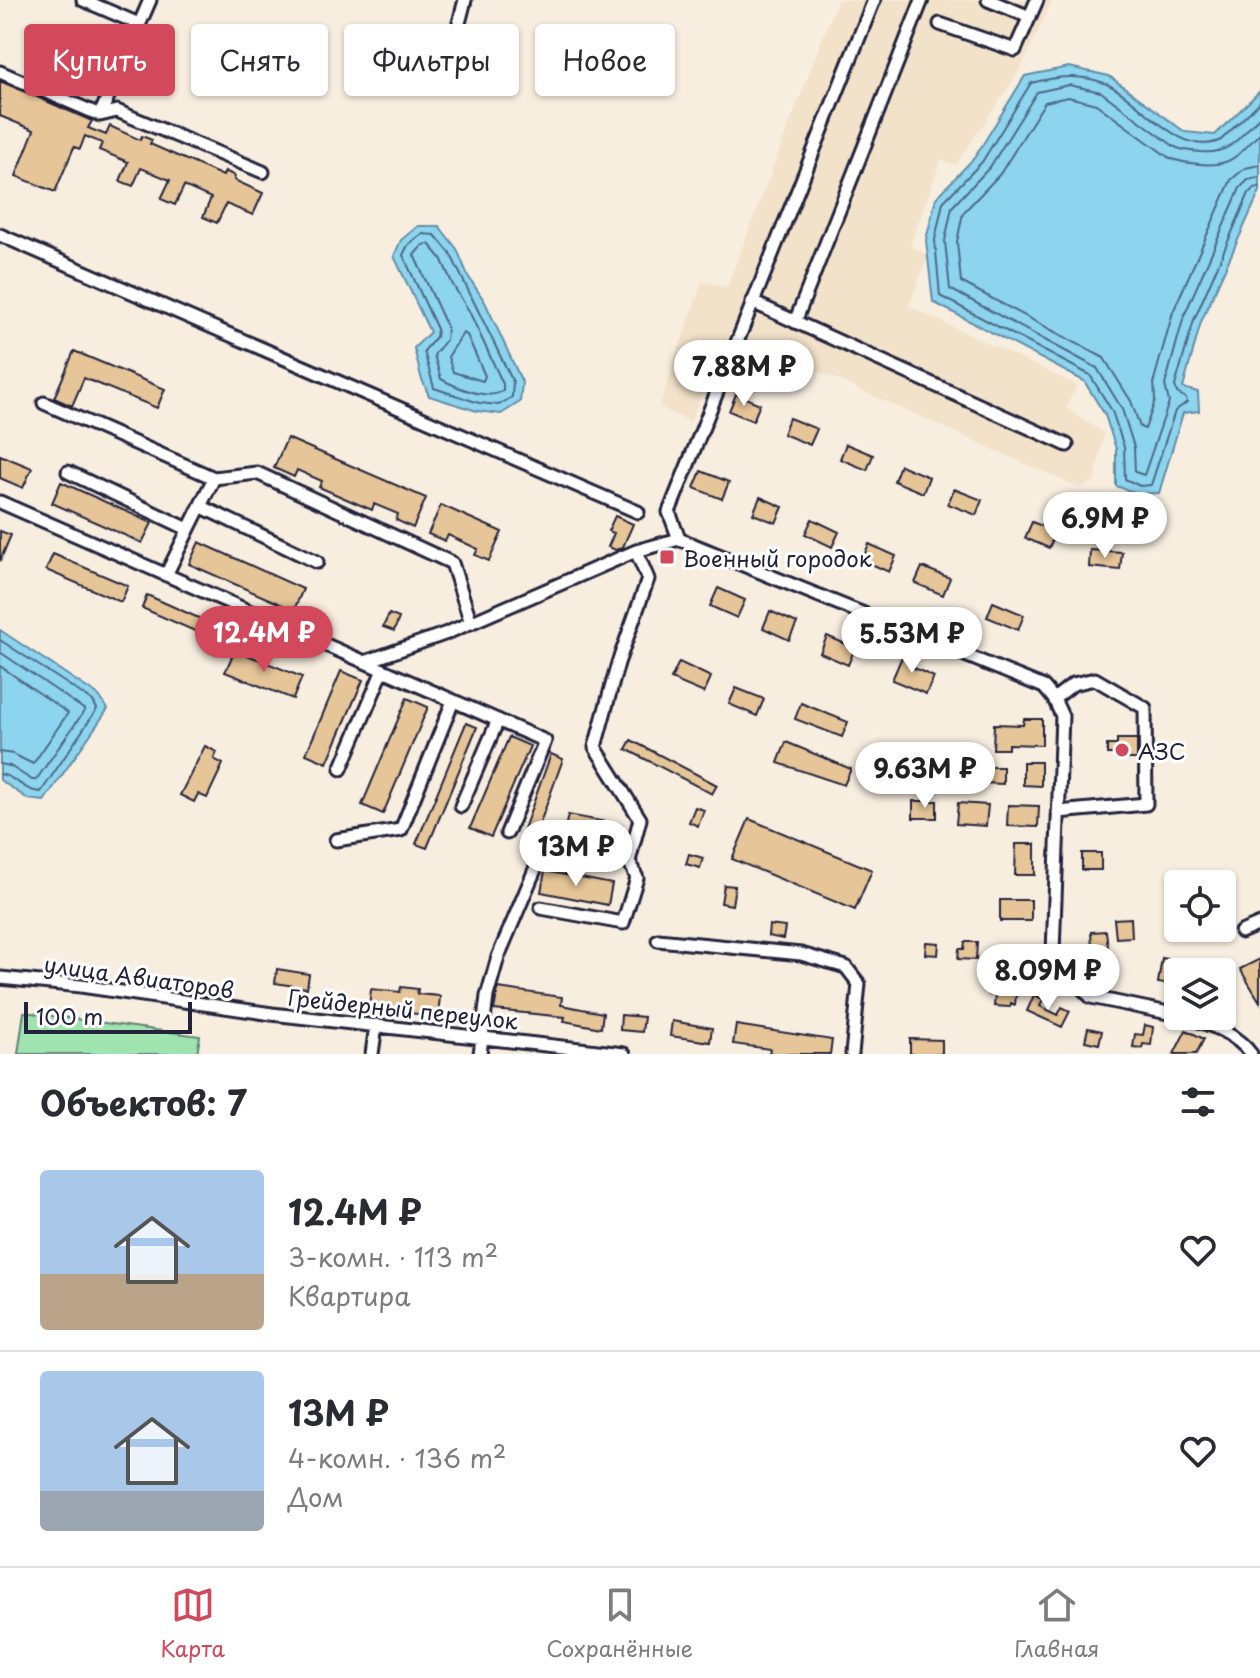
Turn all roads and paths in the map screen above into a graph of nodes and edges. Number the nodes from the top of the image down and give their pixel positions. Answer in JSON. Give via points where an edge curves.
{"nodes":[{"id":1,"x":83,"y":0,"type":"edge"},
{"id":2,"x":150,"y":0,"type":"edge"},
{"id":3,"x":465,"y":0,"type":"edge"},
{"id":4,"x":874,"y":0,"type":"edge"},
{"id":5,"x":922,"y":0,"type":"edge"},
{"id":6,"x":988,"y":0,"type":"edge"},
{"id":7,"x":1037,"y":0,"type":"edge"},
{"id":8,"x":1030,"y":17,"type":"junction"},
{"id":9,"x":139,"y":24,"type":"joint"},
{"id":10,"x":459,"y":24,"type":"edge"},
{"id":11,"x":940,"y":24,"type":"dead end"},
{"id":12,"x":0,"y":72,"type":"edge"},
{"id":13,"x":108,"y":96,"type":"edge"},
{"id":14,"x":100,"y":115,"type":"junction"},
{"id":15,"x":263,"y":172,"type":"dead end"},
{"id":16,"x":0,"y":235,"type":"edge"},
{"id":17,"x":752,"y":302,"type":"junction"},
{"id":18,"x":795,"y":322,"type":"junction"},
{"id":19,"x":44,"y":403,"type":"dead end"},
{"id":20,"x":1067,"y":445,"type":"dead end"},
{"id":21,"x":68,"y":472,"type":"dead end"},
{"id":22,"x":214,"y":478,"type":"junction"},
{"id":23,"x":0,"y":502,"type":"edge"},
{"id":24,"x":200,"y":506,"type":"junction"},
{"id":25,"x":638,"y":512,"type":"dead end"},
{"id":26,"x":188,"y":529,"type":"junction"},
{"id":27,"x":679,"y":539,"type":"junction"},
{"id":28,"x":636,"y":551,"type":"junction"},
{"id":29,"x":317,"y":562,"type":"dead end"},
{"id":30,"x":166,"y":575,"type":"junction"},
{"id":31,"x":471,"y":623,"type":"junction"},
{"id":32,"x":365,"y":662,"type":"junction"},
{"id":33,"x":383,"y":670,"type":"junction"},
{"id":34,"x":1054,"y":699,"type":"junction"},
{"id":35,"x":453,"y":701,"type":"junction"},
{"id":36,"x":498,"y":720,"type":"junction"},
{"id":37,"x":341,"y":769,"type":"dead end"},
{"id":38,"x":461,"y":806,"type":"dead end"},
{"id":39,"x":1058,"y":812,"type":"junction"},
{"id":40,"x":507,"y":833,"type":"dead end"},
{"id":41,"x":336,"y":840,"type":"dead end"},
{"id":42,"x":629,"y":861,"type":"junction"},
{"id":43,"x":541,"y":908,"type":"dead end"},
{"id":44,"x":1260,"y":924,"type":"edge"},
{"id":45,"x":1241,"y":932,"type":"dead end"},
{"id":46,"x":658,"y":940,"type":"dead end"},
{"id":47,"x":0,"y":978,"type":"edge"},
{"id":48,"x":1164,"y":1013,"type":"edge"},
{"id":49,"x":272,"y":1014,"type":"joint"},
{"id":50,"x":376,"y":1025,"type":"junction"},
{"id":51,"x":1219,"y":1030,"type":"edge"},
{"id":52,"x":482,"y":1036,"type":"junction"},
{"id":53,"x":372,"y":1054,"type":"edge"},
{"id":54,"x":480,"y":1054,"type":"edge"},
{"id":55,"x":624,"y":1054,"type":"edge"},
{"id":56,"x":852,"y":1054,"type":"edge"},
{"id":57,"x":1251,"y":1054,"type":"edge"}],
"edges":[{"from":1,"to":9,"type":"street"},
{"from":2,"to":9,"type":"street"},
{"from":3,"to":10,"type":"street"},
{"from":4,"to":17,"type":"street"},
{"from":5,"to":18,"type":"street"},
{"from":6,"to":8,"type":"street"},
{"from":7,"to":8,"type":"street"},
{"from":8,"to":11,"type":"street","via":[[1015,50]]},
{"from":12,"to":14,"type":"street"},
{"from":13,"to":14,"type":"street"},
{"from":14,"to":15,"type":"street","via":[[117,111]]},
{"from":16,"to":25,"type":"street"},
{"from":17,"to":18,"type":"street"},
{"from":17,"to":27,"type":"street","via":[[669,512]]},
{"from":18,"to":20,"type":"street"},
{"from":19,"to":22,"type":"street"},
{"from":21,"to":26,"type":"street"},
{"from":22,"to":24,"type":"street"},
{"from":22,"to":31,"type":"street","via":[[257,473],[452,563]]},
{"from":23,"to":30,"type":"street"},
{"from":24,"to":26,"type":"street"},
{"from":24,"to":29,"type":"street"},
{"from":26,"to":30,"type":"street"},
{"from":27,"to":28,"type":"street"},
{"from":27,"to":34,"type":"street","via":[[1044,687]]},
{"from":28,"to":31,"type":"street"},
{"from":28,"to":42,"type":"street","via":[[648,579],[595,747],[640,819]]},
{"from":30,"to":32,"type":"street"},
{"from":31,"to":32,"type":"street"},
{"from":32,"to":33,"type":"street"},
{"from":33,"to":35,"type":"street"},
{"from":33,"to":37,"type":"street"},
{"from":34,"to":39,"type":"street","via":[[1062,716]]},
{"from":34,"to":39,"type":"street","via":[[1073,684],[1095,679],[1145,708],[1146,804]]},
{"from":35,"to":36,"type":"street"},
{"from":35,"to":41,"type":"street","via":[[401,830]]},
{"from":36,"to":38,"type":"street"},
{"from":36,"to":40,"type":"street","via":[[545,741]]},
{"from":39,"to":48,"type":"street","via":[[1053,952],[1091,997]]},
{"from":42,"to":43,"type":"street","via":[[637,878],[623,923]]},
{"from":42,"to":52,"type":"street","via":[[555,851],[536,867],[498,957]]},
{"from":44,"to":45,"type":"street"},
{"from":46,"to":56,"type":"street","via":[[801,954],[846,967],[859,984]]},
{"from":47,"to":49,"type":"street","name":"улица Авиаторов"},
{"from":49,"to":50,"type":"street","name":"Грейдерный переулок"},
{"from":50,"to":52,"type":"street","name":"Грейдерный переулок"},
{"from":50,"to":53,"type":"street"},
{"from":51,"to":57,"type":"street","via":[[1243,1042]]},
{"from":52,"to":54,"type":"street"},
{"from":52,"to":55,"type":"street","name":"Грейдерный переулок"}]}
